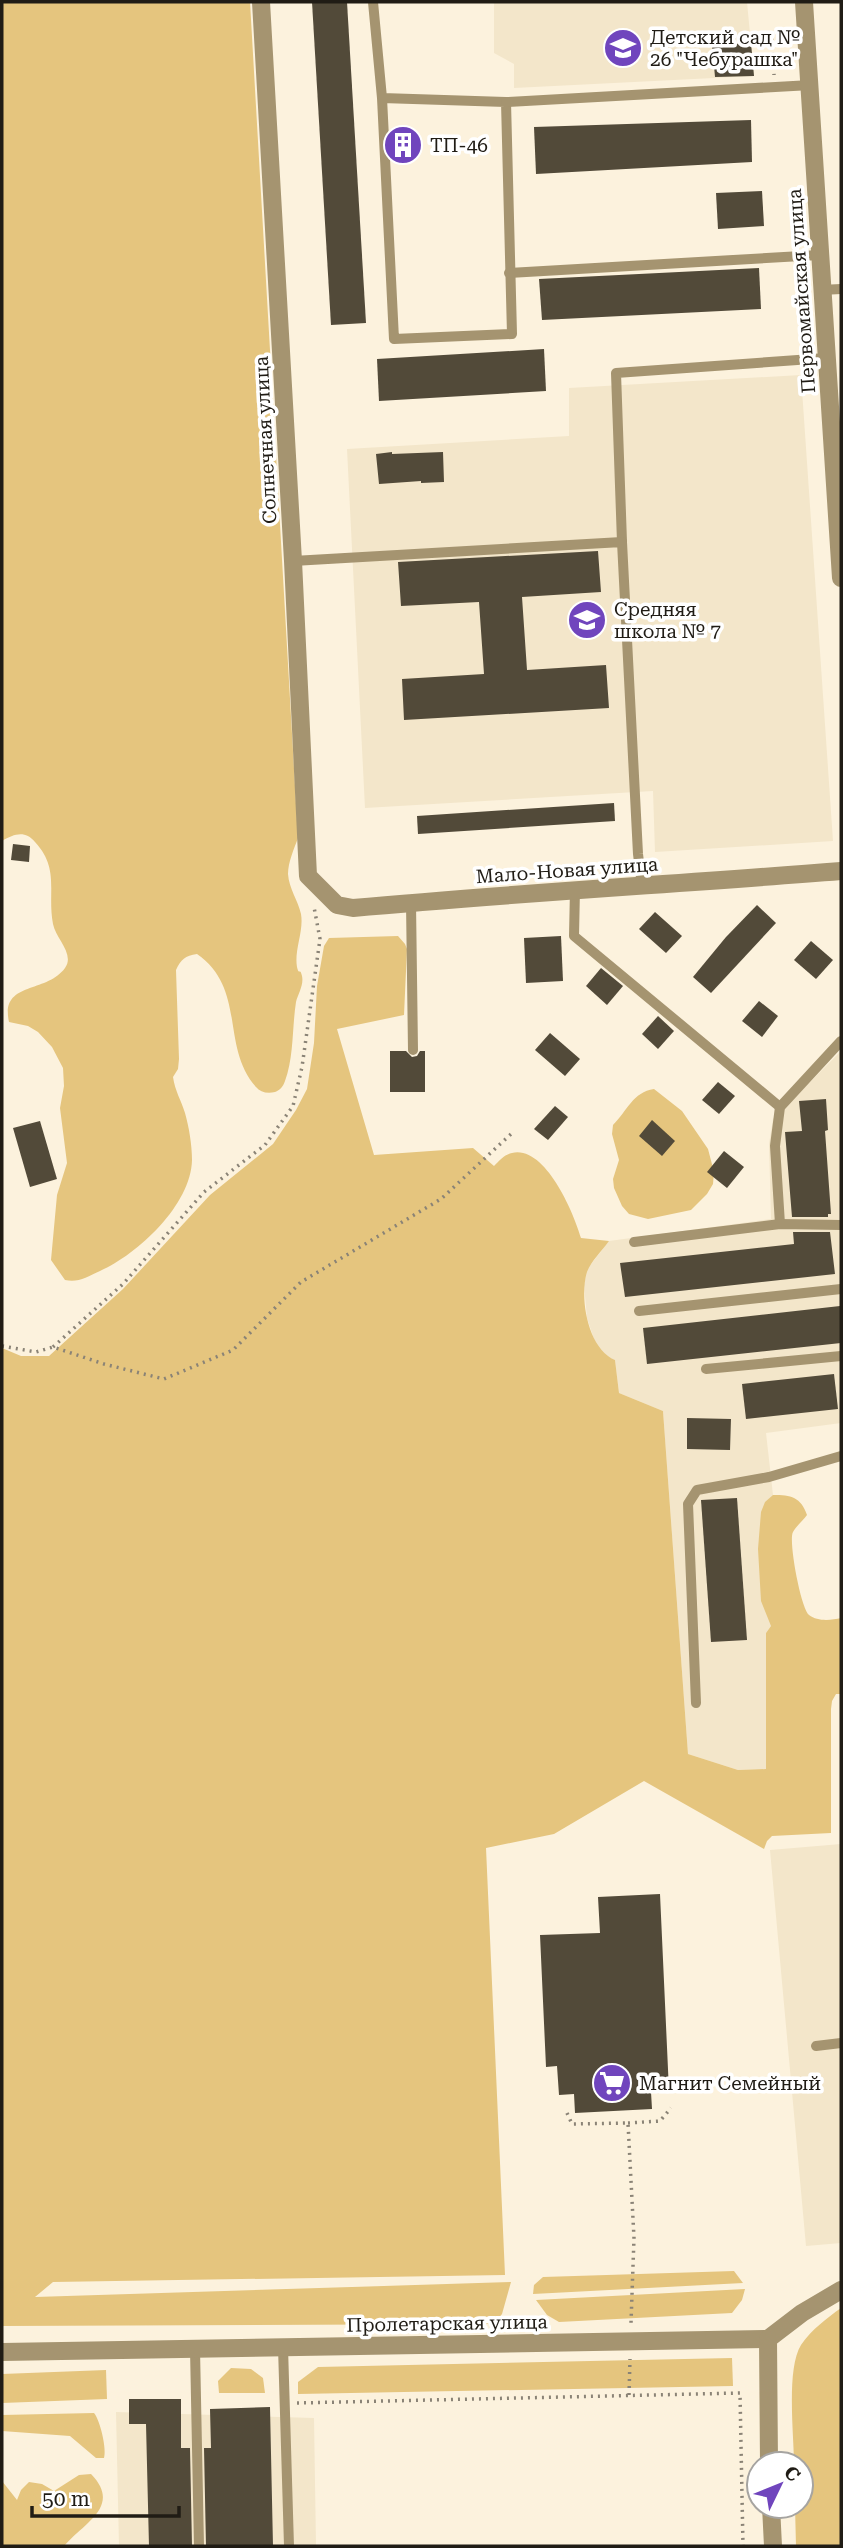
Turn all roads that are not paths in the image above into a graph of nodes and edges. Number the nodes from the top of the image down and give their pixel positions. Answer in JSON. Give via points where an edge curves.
{"nodes":[{"id":1,"x":261,"y":2,"type":"edge"},
{"id":2,"x":373,"y":2,"type":"edge"},
{"id":3,"x":804,"y":2,"type":"edge"},
{"id":4,"x":811,"y":85,"type":"junction"},
{"id":5,"x":382,"y":98,"type":"junction"},
{"id":6,"x":506,"y":102,"type":"junction"},
{"id":7,"x":819,"y":256,"type":"junction"},
{"id":8,"x":509,"y":273,"type":"junction"},
{"id":9,"x":841,"y":289,"type":"edge"},
{"id":10,"x":821,"y":290,"type":"junction"},
{"id":11,"x":826,"y":358,"type":"junction"},
{"id":12,"x":622,"y":542,"type":"junction"},
{"id":13,"x":293,"y":561,"type":"junction"},
{"id":14,"x":841,"y":578,"type":"edge"},
{"id":15,"x":841,"y":871,"type":"edge"},
{"id":16,"x":307,"y":876,"type":"joint"},
{"id":17,"x":642,"y":887,"type":"junction"},
{"id":18,"x":575,"y":889,"type":"junction"},
{"id":19,"x":411,"y":903,"type":"junction"},
{"id":20,"x":841,"y":1042,"type":"edge"},
{"id":21,"x":412,"y":1050,"type":"dead end"},
{"id":22,"x":841,"y":1053,"type":"edge"},
{"id":23,"x":780,"y":1107,"type":"junction"},
{"id":24,"x":780,"y":1224,"type":"junction"},
{"id":25,"x":841,"y":1225,"type":"edge"},
{"id":26,"x":634,"y":1242,"type":"dead end"},
{"id":27,"x":841,"y":1289,"type":"edge"},
{"id":28,"x":639,"y":1311,"type":"dead end"},
{"id":29,"x":841,"y":1356,"type":"edge"},
{"id":30,"x":706,"y":1369,"type":"dead end"},
{"id":31,"x":841,"y":1455,"type":"edge"},
{"id":32,"x":696,"y":1703,"type":"dead end"},
{"id":33,"x":841,"y":2043,"type":"edge"},
{"id":34,"x":816,"y":2046,"type":"dead end"},
{"id":35,"x":841,"y":2290,"type":"edge"},
{"id":36,"x":768,"y":2339,"type":"junction"},
{"id":37,"x":283,"y":2347,"type":"junction"},
{"id":38,"x":195,"y":2349,"type":"junction"},
{"id":39,"x":2,"y":2352,"type":"edge"},
{"id":40,"x":769,"y":2450,"type":"edge"},
{"id":41,"x":771,"y":2520,"type":"edge"},
{"id":42,"x":199,"y":2546,"type":"edge"},
{"id":43,"x":289,"y":2546,"type":"edge"},
{"id":44,"x":772,"y":2546,"type":"edge"}],
"edges":[{"from":1,"to":13,"type":"street","name":"Солнечная улица"},
{"from":2,"to":5,"type":"lane"},
{"from":3,"to":4,"type":"street","name":"Первомайская улица"},
{"from":4,"to":6,"type":"lane"},
{"from":4,"to":7,"type":"street","name":"Первомайская улица"},
{"from":5,"to":6,"type":"lane"},
{"from":5,"to":8,"type":"lane","via":[[394,339],[512,334]]},
{"from":6,"to":8,"type":"lane"},
{"from":7,"to":8,"type":"lane"},
{"from":7,"to":10,"type":"street","name":"Первомайская улица"},
{"from":9,"to":10,"type":"lane"},
{"from":10,"to":11,"type":"street","name":"Первомайская улица"},
{"from":11,"to":12,"type":"lane","via":[[616,373]]},
{"from":11,"to":14,"type":"street","name":"Первомайская улица"},
{"from":12,"to":13,"type":"lane"},
{"from":12,"to":17,"type":"lane"},
{"from":13,"to":16,"type":"street","name":"Солнечная улица"},
{"from":15,"to":17,"type":"street","name":"Мало-Новая улица"},
{"from":16,"to":19,"type":"street","name":"Мало-Новая улица","via":[[337,905],[347,908]]},
{"from":17,"to":18,"type":"street","name":"Мало-Новая улица"},
{"from":18,"to":19,"type":"street","name":"Мало-Новая улица"},
{"from":18,"to":23,"type":"lane","via":[[574,936]]},
{"from":19,"to":21,"type":"lane"},
{"from":20,"to":22,"type":"lane"},
{"from":20,"to":23,"type":"lane"},
{"from":23,"to":24,"type":"lane","via":[[775,1146]]},
{"from":24,"to":25,"type":"lane"},
{"from":24,"to":26,"type":"lane"},
{"from":27,"to":28,"type":"lane"},
{"from":29,"to":30,"type":"lane"},
{"from":31,"to":32,"type":"lane","via":[[769,1477],[697,1490],[688,1504]]},
{"from":33,"to":34,"type":"lane"},
{"from":35,"to":36,"type":"street"},
{"from":36,"to":37,"type":"street","name":"Пролетарская улица"},
{"from":36,"to":40,"type":"street"},
{"from":37,"to":38,"type":"street","name":"Пролетарская улица"},
{"from":37,"to":43,"type":"lane"},
{"from":38,"to":39,"type":"street","name":"Пролетарская улица"},
{"from":38,"to":42,"type":"lane"},
{"from":41,"to":44,"type":"street"}]}
